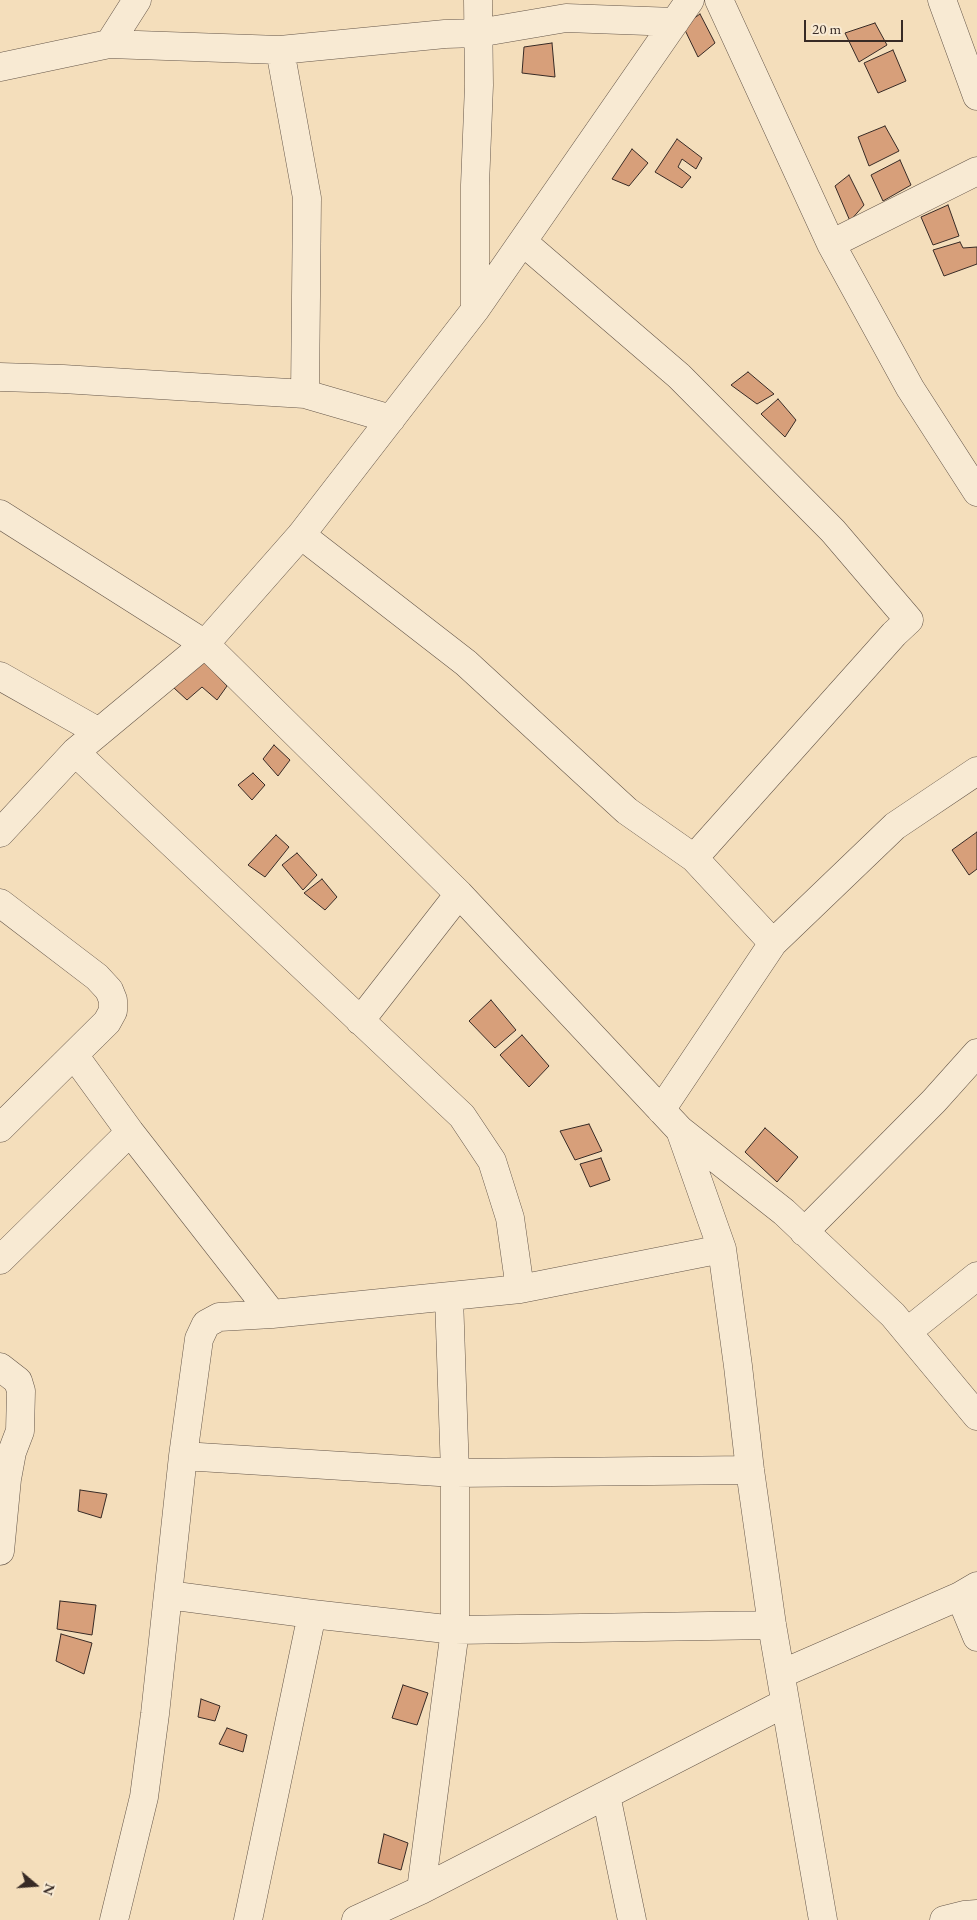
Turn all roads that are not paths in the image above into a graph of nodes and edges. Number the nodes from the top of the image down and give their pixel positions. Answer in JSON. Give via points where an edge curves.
{"nodes":[{"id":1,"x":137,"y":0,"type":"edge"},
{"id":2,"x":478,"y":0,"type":"edge"},
{"id":3,"x":690,"y":0,"type":"edge"},
{"id":4,"x":719,"y":0,"type":"edge"},
{"id":5,"x":942,"y":0,"type":"edge"},
{"id":6,"x":674,"y":22,"type":"junction"},
{"id":7,"x":478,"y":33,"type":"junction"},
{"id":8,"x":109,"y":44,"type":"junction"},
{"id":9,"x":280,"y":50,"type":"junction"},
{"id":10,"x":971,"y":62,"type":"edge"},
{"id":11,"x":0,"y":67,"type":"edge"},
{"id":12,"x":977,"y":96,"type":"edge"},
{"id":13,"x":977,"y":171,"type":"edge"},
{"id":14,"x":523,"y":242,"type":"junction"},
{"id":15,"x":832,"y":244,"type":"junction"},
{"id":16,"x":476,"y":310,"type":"junction"},
{"id":17,"x":0,"y":377,"type":"edge"},
{"id":18,"x":306,"y":394,"type":"junction"},
{"id":19,"x":391,"y":419,"type":"junction"},
{"id":20,"x":977,"y":492,"type":"edge"},
{"id":21,"x":0,"y":514,"type":"edge"},
{"id":22,"x":301,"y":535,"type":"junction"},
{"id":23,"x":205,"y":644,"type":"junction"},
{"id":24,"x":0,"y":676,"type":"edge"},
{"id":25,"x":99,"y":732,"type":"junction"},
{"id":26,"x":75,"y":752,"type":"junction"},
{"id":27,"x":977,"y":771,"type":"edge"},
{"id":28,"x":12,"y":803,"type":"edge"},
{"id":29,"x":0,"y":833,"type":"edge"},
{"id":30,"x":694,"y":858,"type":"junction"},
{"id":31,"x":458,"y":894,"type":"junction"},
{"id":32,"x":0,"y":903,"type":"edge"},
{"id":33,"x":773,"y":943,"type":"junction"},
{"id":34,"x":360,"y":1021,"type":"junction"},
{"id":35,"x":977,"y":1052,"type":"edge"},
{"id":36,"x":74,"y":1055,"type":"junction"},
{"id":37,"x":661,"y":1110,"type":"junction"},
{"id":38,"x":0,"y":1128,"type":"edge"},
{"id":39,"x":680,"y":1130,"type":"junction"},
{"id":40,"x":130,"y":1132,"type":"junction"},
{"id":41,"x":804,"y":1232,"type":"junction"},
{"id":42,"x":722,"y":1249,"type":"junction"},
{"id":43,"x":0,"y":1260,"type":"edge"},
{"id":44,"x":977,"y":1276,"type":"edge"},
{"id":45,"x":520,"y":1289,"type":"junction"},
{"id":46,"x":449,"y":1297,"type":"junction"},
{"id":47,"x":272,"y":1314,"type":"junction"},
{"id":48,"x":907,"y":1332,"type":"junction"},
{"id":49,"x":0,"y":1367,"type":"edge"},
{"id":50,"x":977,"y":1416,"type":"edge"},
{"id":51,"x":183,"y":1456,"type":"junction"},
{"id":52,"x":750,"y":1470,"type":"junction"},
{"id":53,"x":455,"y":1473,"type":"junction"},
{"id":54,"x":0,"y":1551,"type":"edge"},
{"id":55,"x":968,"y":1591,"type":"edge"},
{"id":56,"x":168,"y":1595,"type":"junction"},
{"id":57,"x":312,"y":1614,"type":"junction"},
{"id":58,"x":772,"y":1626,"type":"junction"},
{"id":59,"x":455,"y":1630,"type":"junction"},
{"id":60,"x":977,"y":1637,"type":"edge"},
{"id":61,"x":781,"y":1674,"type":"junction"},
{"id":62,"x":785,"y":1703,"type":"junction"},
{"id":63,"x":606,"y":1794,"type":"junction"},
{"id":64,"x":409,"y":1904,"type":"edge"},
{"id":65,"x":977,"y":1914,"type":"edge"},
{"id":66,"x":114,"y":1920,"type":"edge"},
{"id":67,"x":248,"y":1920,"type":"edge"},
{"id":68,"x":356,"y":1920,"type":"edge"},
{"id":69,"x":632,"y":1920,"type":"edge"},
{"id":70,"x":823,"y":1920,"type":"edge"},
{"id":71,"x":944,"y":1920,"type":"edge"}],
"edges":[{"from":1,"to":8,"type":"street"},
{"from":2,"to":7,"type":"street"},
{"from":3,"to":6,"type":"street"},
{"from":4,"to":15,"type":"street"},
{"from":5,"to":10,"type":"street"},
{"from":6,"to":7,"type":"street","via":[[566,18]]},
{"from":6,"to":14,"type":"street"},
{"from":7,"to":9,"type":"street"},
{"from":7,"to":16,"type":"street"},
{"from":8,"to":9,"type":"street"},
{"from":8,"to":11,"type":"street"},
{"from":9,"to":18,"type":"street","via":[[307,198]]},
{"from":10,"to":12,"type":"street"},
{"from":13,"to":15,"type":"street"},
{"from":14,"to":16,"type":"street"},
{"from":14,"to":30,"type":"street","via":[[679,376],[834,531],[909,620]]},
{"from":15,"to":20,"type":"street","via":[[910,388]]},
{"from":16,"to":19,"type":"street"},
{"from":17,"to":18,"type":"street"},
{"from":18,"to":19,"type":"street"},
{"from":19,"to":22,"type":"street"},
{"from":21,"to":23,"type":"street"},
{"from":22,"to":23,"type":"street"},
{"from":22,"to":30,"type":"street","via":[[466,663],[627,811]]},
{"from":23,"to":25,"type":"street"},
{"from":23,"to":31,"type":"street"},
{"from":24,"to":25,"type":"street"},
{"from":25,"to":26,"type":"street"},
{"from":26,"to":28,"type":"street"},
{"from":26,"to":34,"type":"street"},
{"from":27,"to":33,"type":"street","via":[[895,826]]},
{"from":28,"to":29,"type":"street"},
{"from":30,"to":33,"type":"street"},
{"from":31,"to":34,"type":"street"},
{"from":31,"to":37,"type":"street"},
{"from":32,"to":36,"type":"street","via":[[97,977],[109,990],[113,1000],[107,1022]]},
{"from":33,"to":37,"type":"street"},
{"from":34,"to":45,"type":"street","via":[[462,1116],[492,1161],[510,1218]]},
{"from":35,"to":41,"type":"street","via":[[934,1101]]},
{"from":36,"to":38,"type":"street"},
{"from":36,"to":40,"type":"street"},
{"from":37,"to":39,"type":"street"},
{"from":39,"to":41,"type":"street","via":[[784,1212]]},
{"from":39,"to":42,"type":"street"},
{"from":40,"to":43,"type":"street"},
{"from":40,"to":47,"type":"street"},
{"from":41,"to":48,"type":"street"},
{"from":42,"to":45,"type":"street"},
{"from":42,"to":52,"type":"street"},
{"from":44,"to":48,"type":"street"},
{"from":45,"to":46,"type":"street"},
{"from":46,"to":47,"type":"street"},
{"from":46,"to":53,"type":"street"},
{"from":47,"to":51,"type":"street","via":[[219,1316],[206,1324],[199,1339]]},
{"from":48,"to":50,"type":"street"},
{"from":49,"to":54,"type":"street","via":[[18,1381],[21,1391],[20,1431],[7,1479]]},
{"from":51,"to":53,"type":"street"},
{"from":51,"to":56,"type":"street"},
{"from":52,"to":53,"type":"street"},
{"from":52,"to":58,"type":"street"},
{"from":53,"to":59,"type":"street"},
{"from":55,"to":60,"type":"street"},
{"from":55,"to":61,"type":"street"},
{"from":56,"to":57,"type":"street"},
{"from":56,"to":66,"type":"street","via":[[144,1797]]},
{"from":57,"to":59,"type":"street"},
{"from":57,"to":67,"type":"street"},
{"from":58,"to":59,"type":"street"},
{"from":58,"to":61,"type":"street"},
{"from":59,"to":64,"type":"street"},
{"from":61,"to":62,"type":"street"},
{"from":62,"to":63,"type":"street"},
{"from":62,"to":70,"type":"street"},
{"from":63,"to":64,"type":"street"},
{"from":63,"to":69,"type":"street"},
{"from":64,"to":68,"type":"street"},
{"from":65,"to":71,"type":"street"}]}
